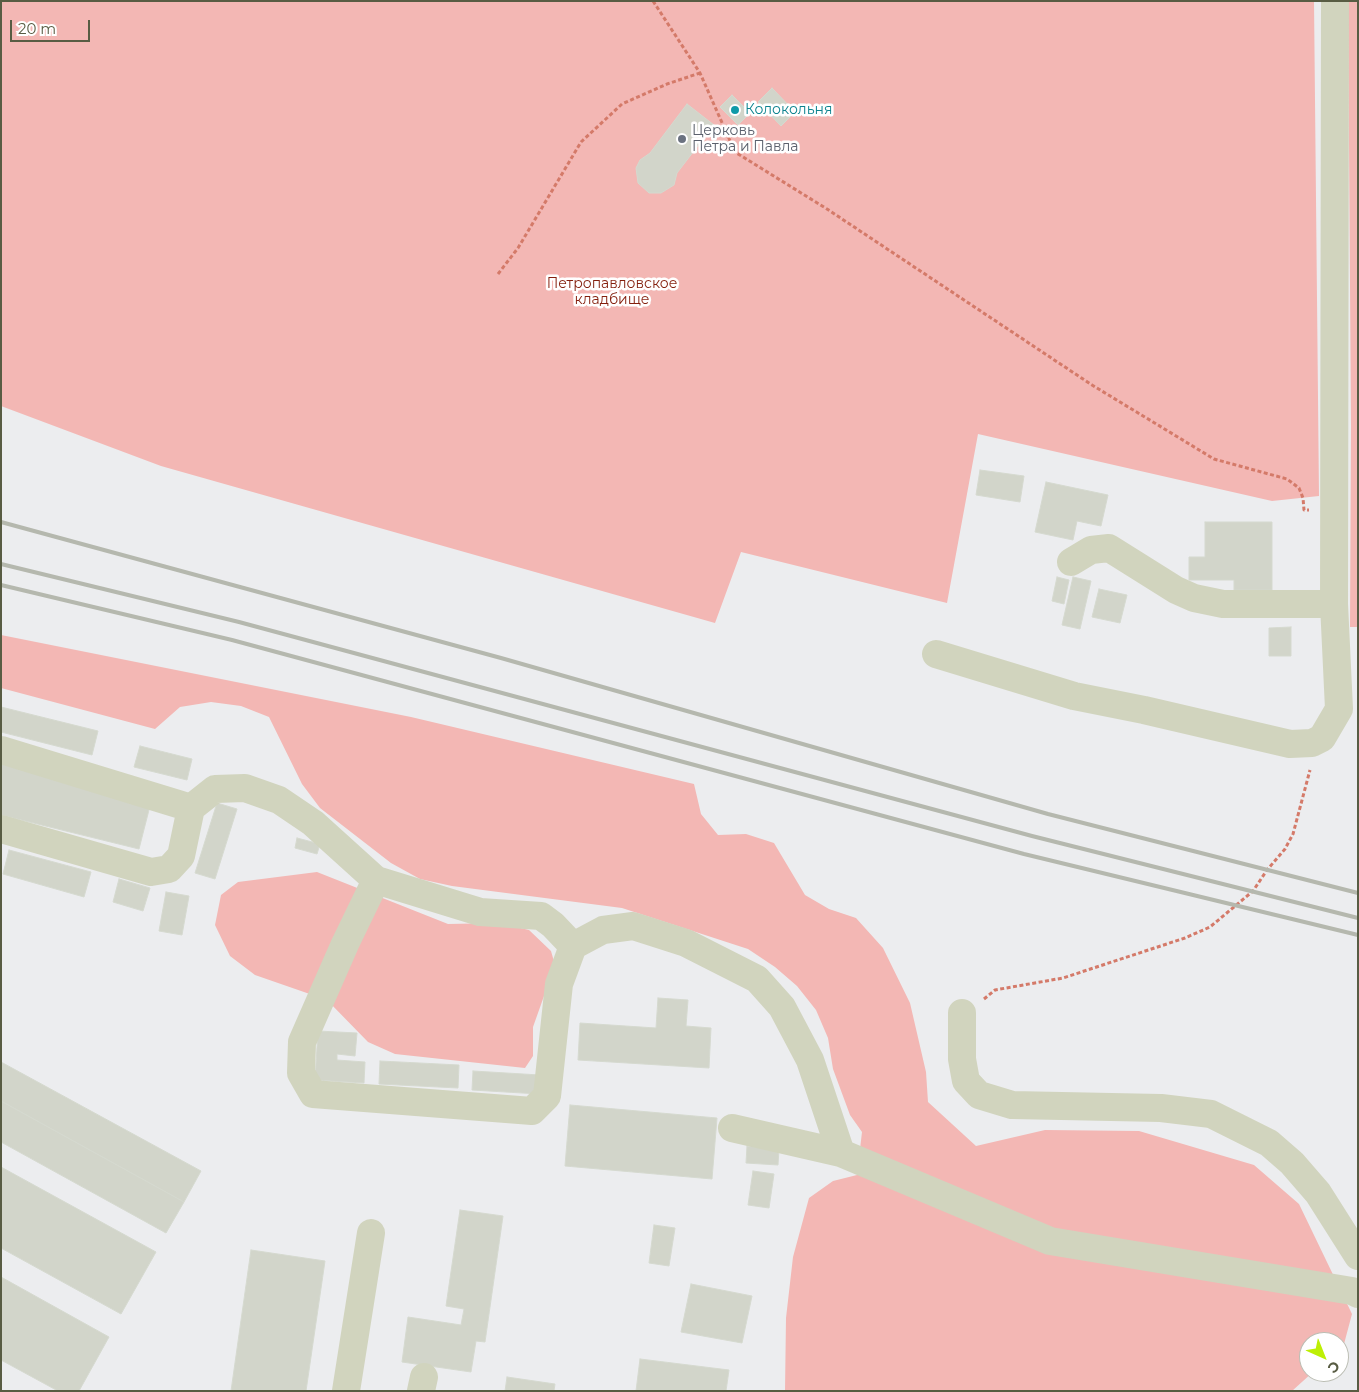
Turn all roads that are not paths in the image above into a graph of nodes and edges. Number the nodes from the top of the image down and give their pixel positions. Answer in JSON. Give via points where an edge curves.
{"nodes":[{"id":1,"x":1335,"y":1,"type":"edge"},
{"id":2,"x":1071,"y":562,"type":"dead end"},
{"id":3,"x":1334,"y":604,"type":"junction"},
{"id":4,"x":936,"y":654,"type":"dead end"},
{"id":5,"x":1348,"y":712,"type":"edge"},
{"id":6,"x":1,"y":750,"type":"edge"},
{"id":7,"x":191,"y":808,"type":"junction"},
{"id":8,"x":1,"y":829,"type":"edge"},
{"id":9,"x":376,"y":880,"type":"junction"},
{"id":10,"x":573,"y":946,"type":"junction"},
{"id":11,"x":962,"y":1013,"type":"road end"},
{"id":12,"x":732,"y":1128,"type":"dead end"},
{"id":13,"x":841,"y":1153,"type":"junction"},
{"id":14,"x":371,"y":1233,"type":"dead end"},
{"id":15,"x":1358,"y":1256,"type":"edge"},
{"id":16,"x":1358,"y":1294,"type":"edge"},
{"id":17,"x":346,"y":1391,"type":"edge"}],
"edges":[{"from":1,"to":3,"type":"lane"},
{"from":2,"to":3,"type":"lane","via":[[1091,550],[1109,548],[1194,598],[1223,604]]},
{"from":3,"to":5,"type":"lane"},
{"from":4,"to":5,"type":"lane","via":[[1074,696],[1290,744],[1312,743],[1322,738]]},
{"from":6,"to":7,"type":"lane"},
{"from":7,"to":8,"type":"lane","via":[[181,856],[170,869],[150,872]]},
{"from":7,"to":9,"type":"lane","via":[[215,789],[245,788],[279,800],[313,823]]},
{"from":9,"to":10,"type":"lane","via":[[480,912],[541,916]]},
{"from":9,"to":10,"type":"lane","via":[[302,1042],[301,1073],[313,1094],[532,1111],[547,1096],[559,984]]},
{"from":10,"to":13,"type":"lane","via":[[603,930],[633,926],[686,943],[757,979],[782,1007],[810,1060]]},
{"from":11,"to":15,"type":"lane","via":[[962,1059],[966,1081],[979,1095],[1012,1105],[1162,1108],[1211,1114],[1269,1143],[1292,1163],[1318,1193]]},
{"from":12,"to":13,"type":"lane"},
{"from":13,"to":16,"type":"lane","via":[[1050,1241]]},
{"from":14,"to":17,"type":"lane"}]}
